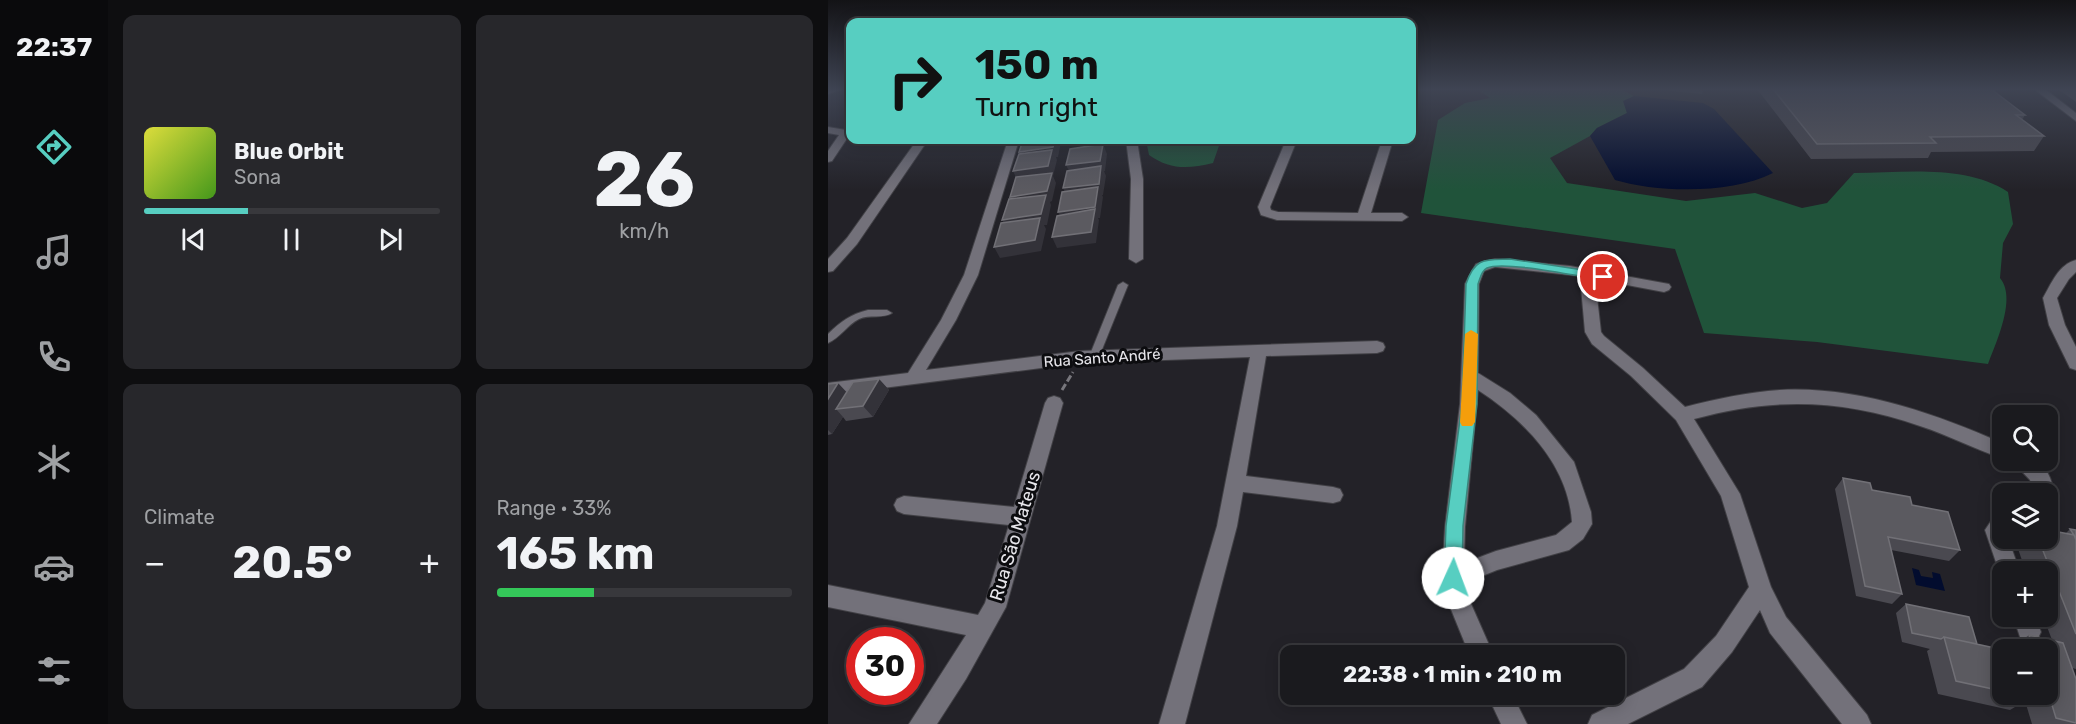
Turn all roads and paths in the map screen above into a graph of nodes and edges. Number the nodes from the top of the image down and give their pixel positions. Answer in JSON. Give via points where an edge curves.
{"nodes":[{"id":1,"x":828,"y":130,"type":"edge"},
{"id":2,"x":919,"y":144,"type":"edge"},
{"id":3,"x":1012,"y":144,"type":"edge"},
{"id":4,"x":1132,"y":144,"type":"edge"},
{"id":5,"x":1289,"y":144,"type":"edge"},
{"id":6,"x":1387,"y":144,"type":"edge"},
{"id":7,"x":828,"y":159,"type":"edge"},
{"id":8,"x":1363,"y":216,"type":"junction"},
{"id":9,"x":1402,"y":217,"type":"dead end"},
{"id":10,"x":1136,"y":259,"type":"dead end"},
{"id":11,"x":2076,"y":264,"type":"edge"},
{"id":12,"x":828,"y":268,"type":"edge"},
{"id":13,"x":1587,"y":274,"type":"junction"},
{"id":14,"x":1123,"y":285,"type":"dead end"},
{"id":15,"x":1664,"y":287,"type":"dead end"},
{"id":16,"x":887,"y":313,"type":"dead end"},
{"id":17,"x":828,"y":340,"type":"edge"},
{"id":18,"x":1377,"y":347,"type":"dead end"},
{"id":19,"x":1259,"y":352,"type":"junction"},
{"id":20,"x":1087,"y":357,"type":"junction"},
{"id":21,"x":2076,"y":364,"type":"edge"},
{"id":22,"x":1470,"y":377,"type":"junction"},
{"id":23,"x":913,"y":378,"type":"junction"},
{"id":24,"x":828,"y":389,"type":"edge"},
{"id":25,"x":1054,"y":403,"type":"joint"},
{"id":26,"x":1682,"y":415,"type":"junction"},
{"id":27,"x":1992,"y":447,"type":"edge"},
{"id":28,"x":1234,"y":483,"type":"junction"},
{"id":29,"x":1332,"y":495,"type":"dead end"},
{"id":30,"x":904,"y":505,"type":"dead end"},
{"id":31,"x":1021,"y":517,"type":"junction"},
{"id":32,"x":1453,"y":578,"type":"junction"},
{"id":33,"x":1761,"y":589,"type":"junction"},
{"id":34,"x":828,"y":596,"type":"edge"},
{"id":35,"x":983,"y":627,"type":"junction"},
{"id":36,"x":1478,"y":645,"type":"edge"},
{"id":37,"x":1504,"y":705,"type":"edge"},
{"id":38,"x":922,"y":724,"type":"edge"},
{"id":39,"x":1172,"y":724,"type":"edge"},
{"id":40,"x":1514,"y":724,"type":"edge"},
{"id":41,"x":1601,"y":724,"type":"edge"},
{"id":42,"x":1858,"y":724,"type":"edge"}],
"edges":[{"from":1,"to":7,"type":"street","via":[[845,134]]},
{"from":2,"to":12,"type":"street","via":[[852,241]]},
{"from":3,"to":23,"type":"street","via":[[972,271],[944,329]]},
{"from":4,"to":10,"type":"street","via":[[1137,179]]},
{"from":5,"to":8,"type":"street","via":[[1264,207],[1266,212],[1278,216]]},
{"from":6,"to":8,"type":"street"},
{"from":8,"to":9,"type":"street"},
{"from":11,"to":21,"type":"street","via":[[2063,276],[2050,298],[2057,325]]},
{"from":13,"to":15,"type":"street"},
{"from":13,"to":22,"type":"street","via":[[1510,262],[1484,264],[1477,270],[1472,284]]},
{"from":13,"to":26,"type":"street","via":[[1593,332],[1598,340]]},
{"from":14,"to":20,"type":"lane"},
{"from":16,"to":17,"type":"lane","via":[[859,314]]},
{"from":18,"to":19,"type":"street","name":"Rua Santo André"},
{"from":19,"to":20,"type":"street","name":"Rua Santo André"},
{"from":19,"to":28,"type":"street"},
{"from":20,"to":23,"type":"street","name":"Rua Santo André"},
{"from":20,"to":25,"type":"path"},
{"from":22,"to":32,"type":"street"},
{"from":22,"to":32,"type":"street","via":[[1530,420],[1567,466],[1582,524],[1562,543],[1496,561]]},
{"from":23,"to":24,"type":"street","name":"Rua Santo André"},
{"from":25,"to":31,"type":"street","name":"Rua São Mateus"},
{"from":26,"to":27,"type":"street","via":[[1753,399],[1834,399],[1929,421]]},
{"from":26,"to":33,"type":"street","via":[[1730,494]]},
{"from":28,"to":29,"type":"street"},
{"from":28,"to":39,"type":"street","via":[[1224,537]]},
{"from":30,"to":31,"type":"street"},
{"from":31,"to":35,"type":"street","name":"Rua São Mateus","via":[[995,607]]},
{"from":32,"to":36,"type":"street"},
{"from":33,"to":41,"type":"street","via":[[1724,644],[1693,678]]},
{"from":33,"to":42,"type":"street","via":[[1778,625]]},
{"from":34,"to":35,"type":"street"},
{"from":35,"to":38,"type":"street","name":"Rua São Mateus"},
{"from":37,"to":40,"type":"street"}]}
